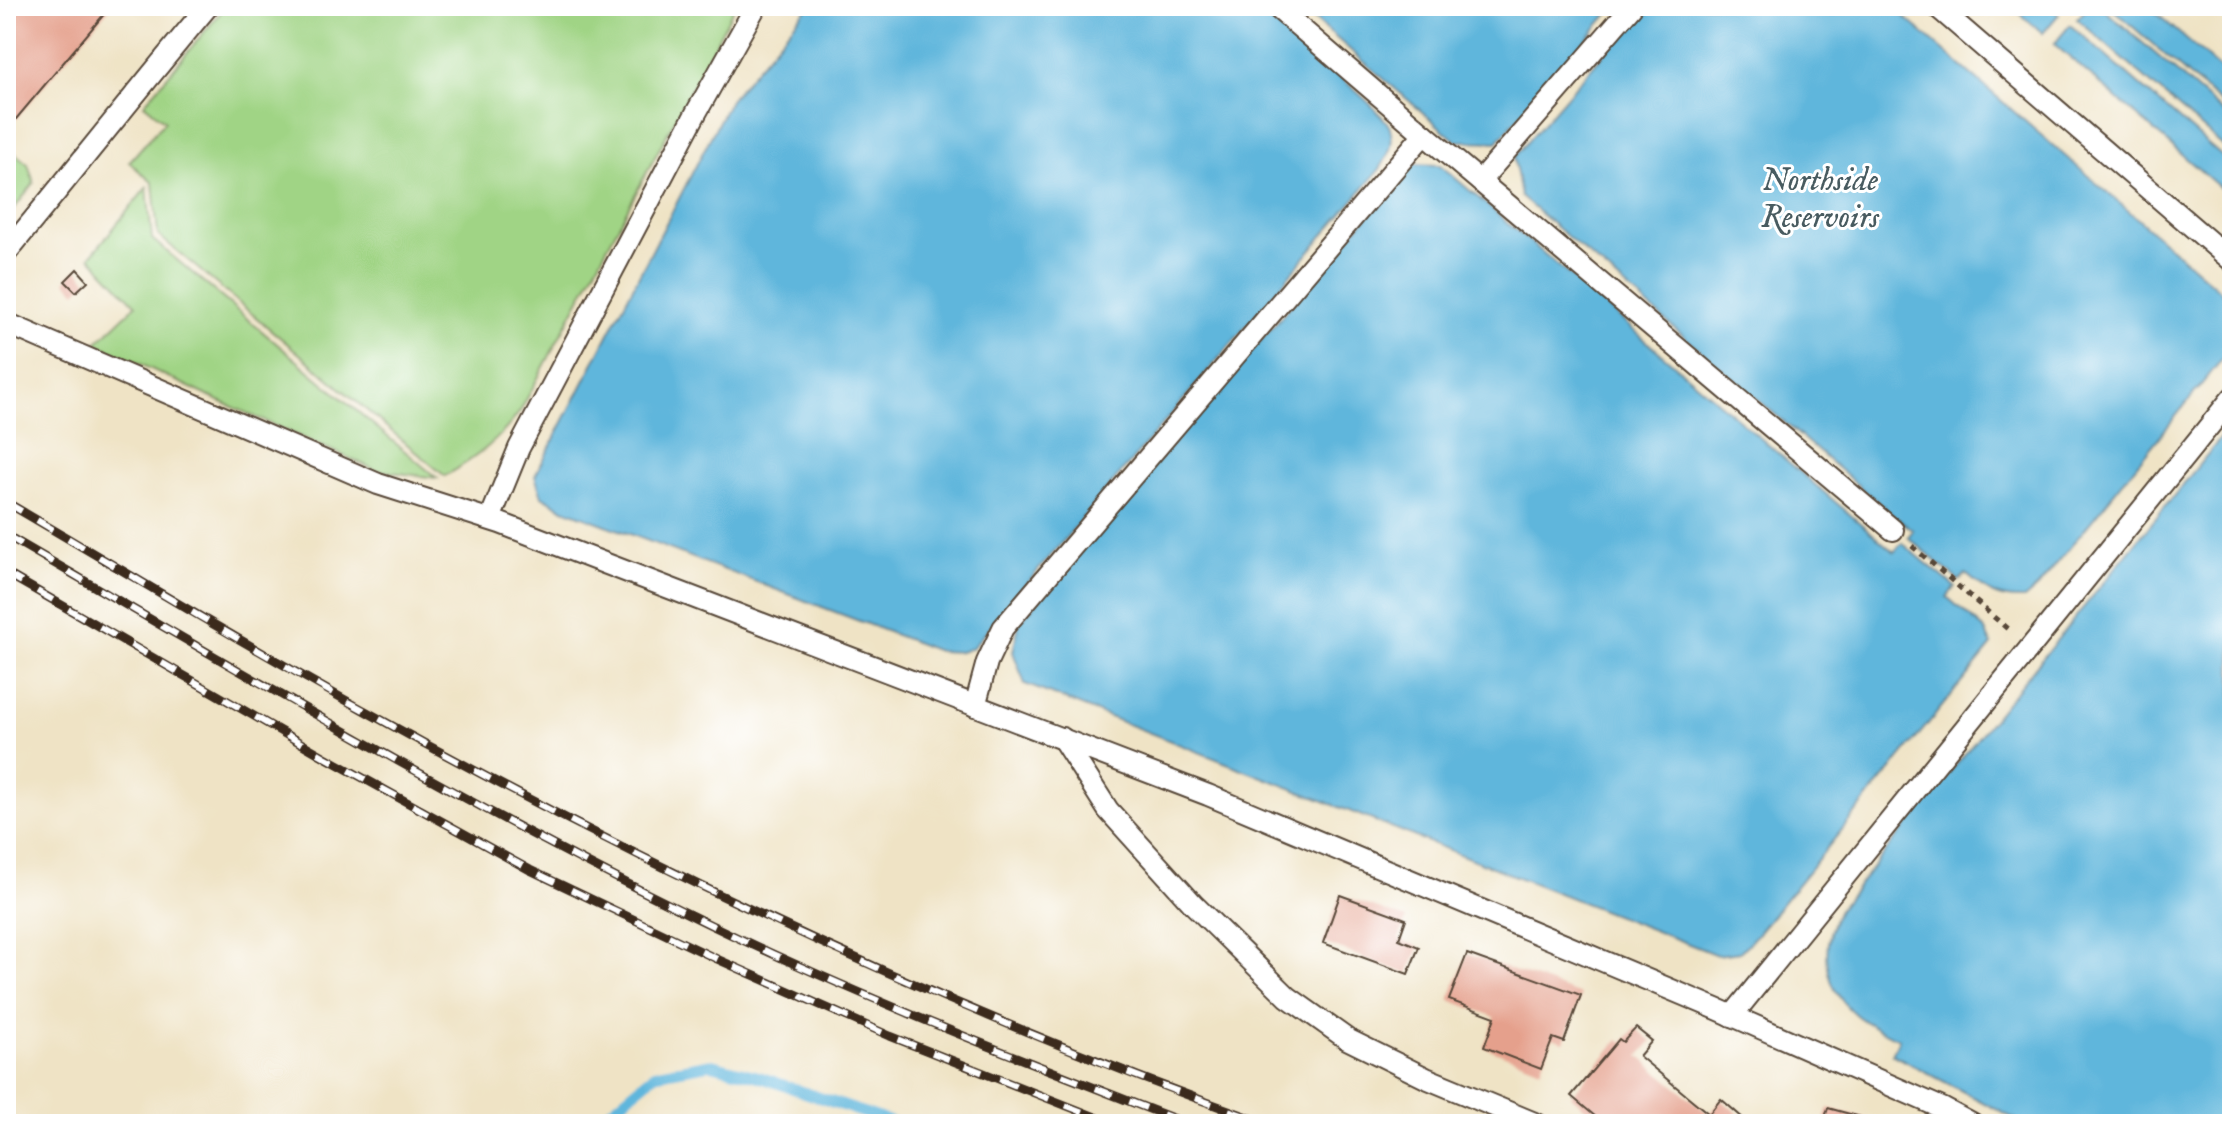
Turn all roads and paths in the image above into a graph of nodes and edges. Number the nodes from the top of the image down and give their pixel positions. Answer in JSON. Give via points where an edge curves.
{"nodes":[{"id":1,"x":208,"y":6,"type":"edge"},
{"id":2,"x":756,"y":6,"type":"edge"},
{"id":3,"x":1275,"y":6,"type":"edge"},
{"id":4,"x":1632,"y":6,"type":"edge"},
{"id":5,"x":1936,"y":6,"type":"edge"},
{"id":6,"x":1424,"y":134,"type":"junction"},
{"id":7,"x":1480,"y":181,"type":"junction"},
{"id":8,"x":6,"y":253,"type":"edge"},
{"id":9,"x":2232,"y":261,"type":"edge"},
{"id":10,"x":6,"y":323,"type":"edge"},
{"id":11,"x":2232,"y":398,"type":"edge"},
{"id":12,"x":490,"y":519,"type":"junction"},
{"id":13,"x":1893,"y":530,"type":"joint"},
{"id":14,"x":2030,"y":648,"type":"junction"},
{"id":15,"x":975,"y":706,"type":"junction"},
{"id":16,"x":1062,"y":738,"type":"junction"},
{"id":17,"x":1732,"y":1016,"type":"junction"},
{"id":18,"x":1537,"y":1124,"type":"edge"},
{"id":19,"x":1972,"y":1124,"type":"edge"}],
"edges":[{"from":1,"to":8,"type":"lane"},
{"from":2,"to":12,"type":"lane","via":[[519,448]]},
{"from":3,"to":6,"type":"lane"},
{"from":4,"to":7,"type":"lane"},
{"from":5,"to":9,"type":"lane"},
{"from":6,"to":7,"type":"lane"},
{"from":6,"to":15,"type":"lane","via":[[1003,628]]},
{"from":7,"to":13,"type":"lane"},
{"from":10,"to":12,"type":"lane","via":[[378,484]]},
{"from":11,"to":14,"type":"lane"},
{"from":12,"to":15,"type":"lane"},
{"from":13,"to":14,"type":"path"},
{"from":14,"to":17,"type":"lane"},
{"from":15,"to":16,"type":"lane"},
{"from":16,"to":17,"type":"lane"},
{"from":16,"to":18,"type":"lane","via":[[1108,810],[1288,997],[1347,1039]]},
{"from":17,"to":19,"type":"lane"}]}
